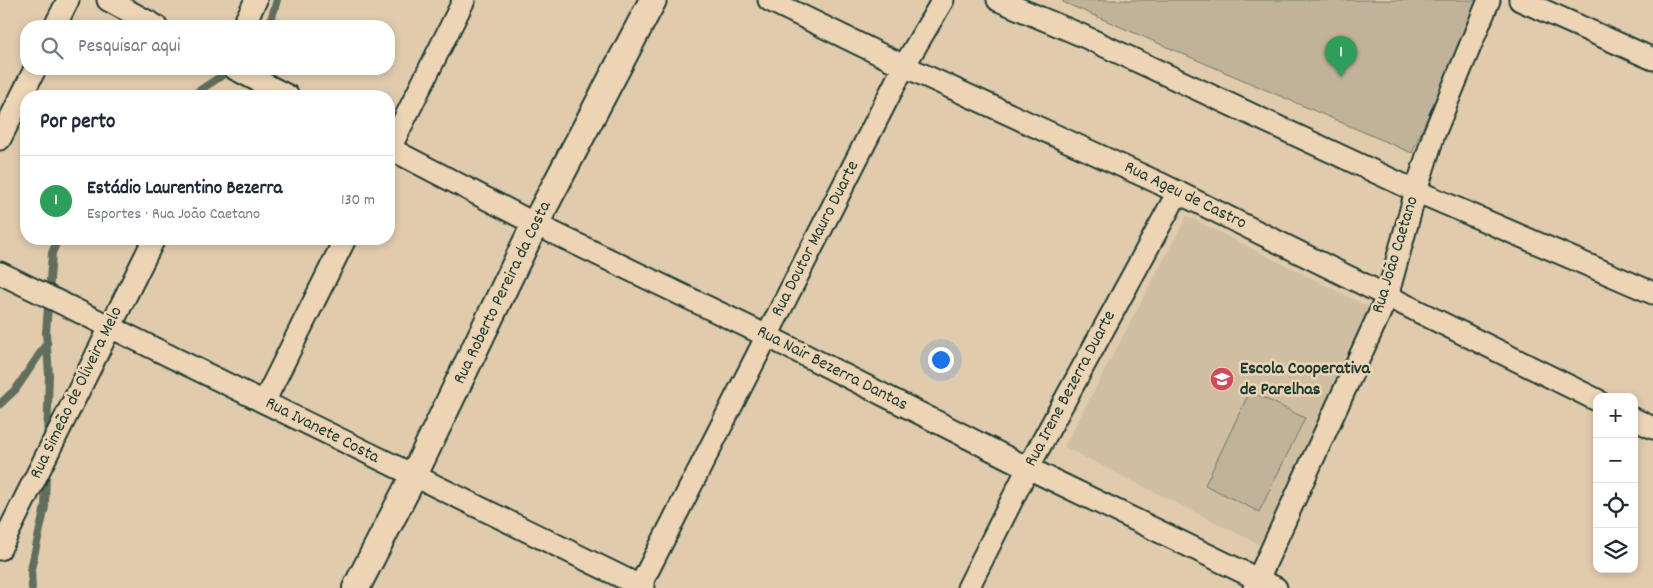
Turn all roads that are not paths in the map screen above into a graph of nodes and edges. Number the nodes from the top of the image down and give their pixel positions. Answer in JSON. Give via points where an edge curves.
{"nodes":[{"id":1,"x":68,"y":0,"type":"edge"},
{"id":2,"x":108,"y":0,"type":"edge"},
{"id":3,"x":256,"y":0,"type":"edge"},
{"id":4,"x":464,"y":0,"type":"edge"},
{"id":5,"x":653,"y":0,"type":"edge"},
{"id":6,"x":769,"y":0,"type":"edge"},
{"id":7,"x":943,"y":0,"type":"edge"},
{"id":8,"x":998,"y":0,"type":"edge"},
{"id":9,"x":1489,"y":0,"type":"edge"},
{"id":10,"x":1520,"y":0,"type":"edge"},
{"id":11,"x":58,"y":20,"type":"edge"},
{"id":12,"x":145,"y":20,"type":"edge"},
{"id":13,"x":246,"y":20,"type":"edge"},
{"id":14,"x":1653,"y":59,"type":"edge"},
{"id":15,"x":904,"y":66,"type":"junction"},
{"id":16,"x":31,"y":75,"type":"edge"},
{"id":17,"x":247,"y":75,"type":"edge"},
{"id":18,"x":24,"y":90,"type":"edge"},
{"id":19,"x":276,"y":90,"type":"edge"},
{"id":20,"x":20,"y":98,"type":"edge"},
{"id":21,"x":395,"y":137,"type":"edge"},
{"id":22,"x":0,"y":139,"type":"edge"},
{"id":23,"x":395,"y":152,"type":"edge"},
{"id":24,"x":1416,"y":191,"type":"junction"},
{"id":25,"x":1178,"y":192,"type":"junction"},
{"id":26,"x":536,"y":224,"type":"junction"},
{"id":27,"x":151,"y":245,"type":"edge"},
{"id":28,"x":342,"y":245,"type":"edge"},
{"id":29,"x":0,"y":273,"type":"edge"},
{"id":30,"x":1653,"y":293,"type":"edge"},
{"id":31,"x":1387,"y":297,"type":"junction"},
{"id":32,"x":109,"y":327,"type":"junction"},
{"id":33,"x":767,"y":336,"type":"junction"},
{"id":34,"x":1593,"y":398,"type":"edge"},
{"id":35,"x":264,"y":402,"type":"junction"},
{"id":36,"x":1638,"y":421,"type":"edge"},
{"id":37,"x":1653,"y":428,"type":"edge"},
{"id":38,"x":1028,"y":468,"type":"junction"},
{"id":39,"x":414,"y":477,"type":"junction"},
{"id":40,"x":0,"y":549,"type":"edge"},
{"id":41,"x":1263,"y":585,"type":"edge"},
{"id":42,"x":641,"y":587,"type":"edge"},
{"id":43,"x":356,"y":588,"type":"edge"},
{"id":44,"x":968,"y":588,"type":"edge"}],
"edges":[{"from":1,"to":11,"type":"street"},
{"from":2,"to":12,"type":"street"},
{"from":3,"to":13,"type":"street"},
{"from":4,"to":21,"type":"street"},
{"from":5,"to":26,"type":"street","name":"Rua Roberto Pereira da Costa"},
{"from":6,"to":15,"type":"street","name":"Rua Ageu de Castro"},
{"from":7,"to":15,"type":"street","name":"Rua Doutor Mauro Duarte"},
{"from":8,"to":24,"type":"street","via":[[1081,35]]},
{"from":9,"to":24,"type":"street","name":"Rua João Caetano","via":[[1434,134]]},
{"from":10,"to":14,"type":"street"},
{"from":15,"to":25,"type":"street","name":"Rua Ageu de Castro"},
{"from":15,"to":33,"type":"street","name":"Rua Doutor Mauro Duarte"},
{"from":16,"to":18,"type":"street"},
{"from":17,"to":19,"type":"street"},
{"from":20,"to":22,"type":"street"},
{"from":23,"to":26,"type":"street","name":"Rua Nair Bezerra Dantas"},
{"from":24,"to":30,"type":"street"},
{"from":24,"to":31,"type":"street","name":"Rua João Caetano"},
{"from":25,"to":31,"type":"street","name":"Rua Ageu de Castro"},
{"from":25,"to":38,"type":"street","name":"Rua Irene Bezerra Duarte"},
{"from":26,"to":33,"type":"street","name":"Rua Nair Bezerra Dantas"},
{"from":26,"to":39,"type":"street","name":"Rua Roberto Pereira da Costa"},
{"from":27,"to":32,"type":"street","name":"Rua Simeão de Oliveira Melo"},
{"from":28,"to":35,"type":"street"},
{"from":29,"to":32,"type":"street","name":"Rua Ivanete Costa"},
{"from":31,"to":34,"type":"street","name":"Rua Ageu de Castro"},
{"from":31,"to":41,"type":"street","name":"Rua João Caetano"},
{"from":32,"to":35,"type":"street","name":"Rua Ivanete Costa"},
{"from":32,"to":40,"type":"street","name":"Rua Simeão de Oliveira Melo"},
{"from":33,"to":38,"type":"street","name":"Rua Nair Bezerra Dantas"},
{"from":33,"to":42,"type":"street","name":"Rua Doutor Mauro Duarte"},
{"from":35,"to":39,"type":"street","name":"Rua Ivanete Costa"},
{"from":36,"to":37,"type":"street"},
{"from":38,"to":41,"type":"street","name":"Rua Nair Bezerra Dantas"},
{"from":38,"to":44,"type":"street","name":"Rua Irene Bezerra Duarte"},
{"from":39,"to":42,"type":"street","name":"Rua Ivanete Costa"},
{"from":39,"to":43,"type":"street","name":"Rua Roberto Pereira da Costa"}]}
